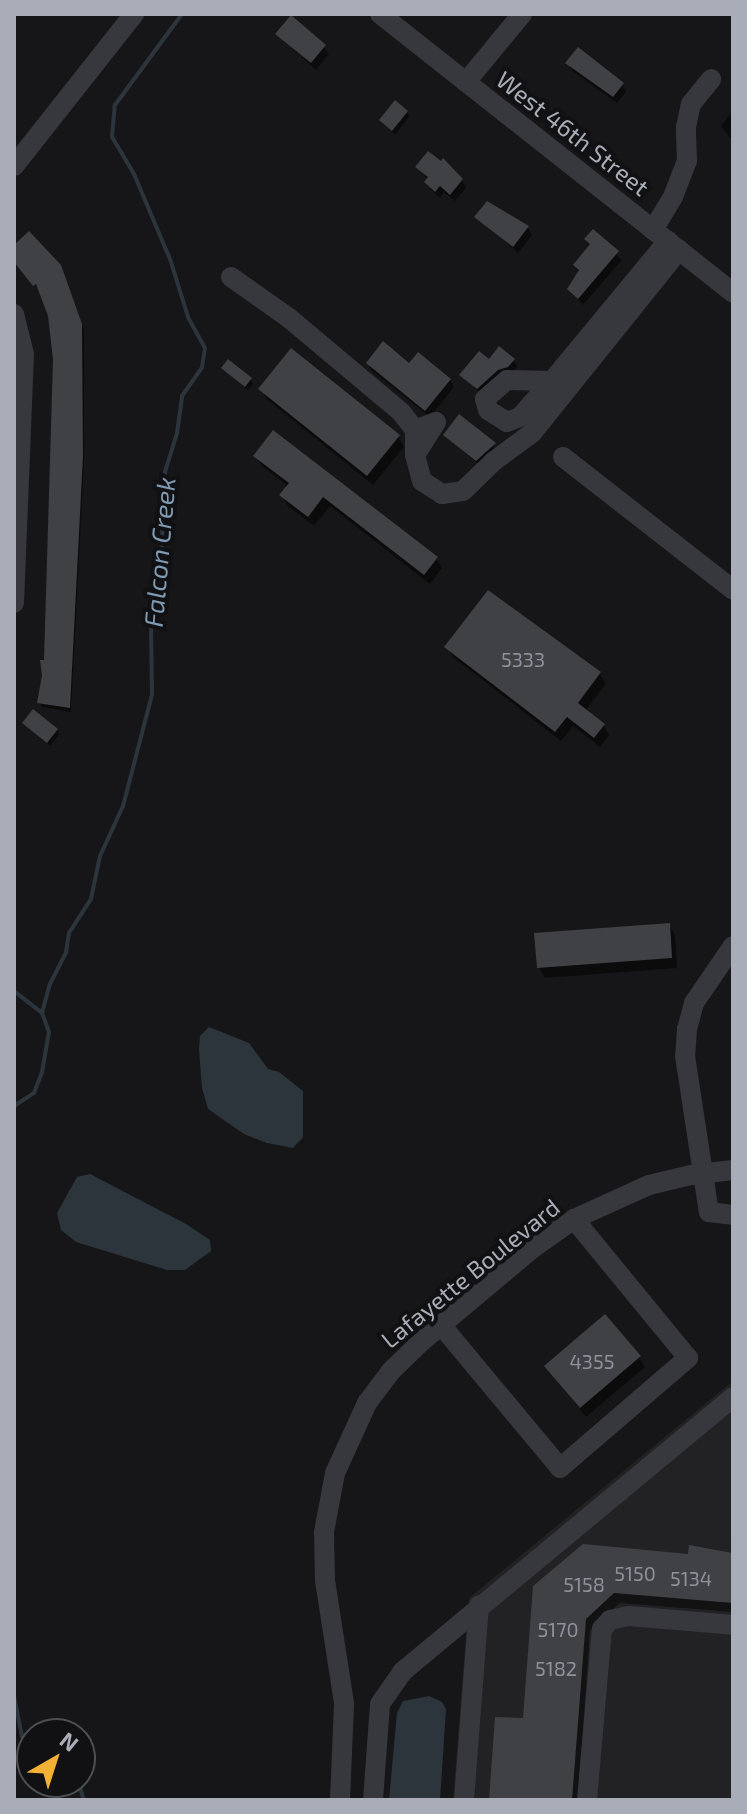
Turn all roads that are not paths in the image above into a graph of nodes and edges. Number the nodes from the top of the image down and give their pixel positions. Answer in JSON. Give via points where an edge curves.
{"nodes":[{"id":1,"x":134,"y":14,"type":"edge"},
{"id":2,"x":380,"y":14,"type":"edge"},
{"id":3,"x":522,"y":14,"type":"edge"},
{"id":4,"x":711,"y":79,"type":"dead end"},
{"id":5,"x":466,"y":82,"type":"junction"},
{"id":6,"x":14,"y":166,"type":"edge"},
{"id":7,"x":667,"y":240,"type":"junction"},
{"id":8,"x":231,"y":277,"type":"dead end"},
{"id":9,"x":733,"y":293,"type":"edge"},
{"id":10,"x":14,"y":314,"type":"edge"},
{"id":11,"x":552,"y":381,"type":"dead end"},
{"id":12,"x":18,"y":400,"type":"edge"},
{"id":13,"x":563,"y":457,"type":"dead end"},
{"id":14,"x":733,"y":590,"type":"edge"},
{"id":15,"x":14,"y":603,"type":"edge"},
{"id":16,"x":733,"y":946,"type":"edge"},
{"id":17,"x":733,"y":1170,"type":"edge"},
{"id":18,"x":702,"y":1173,"type":"junction"},
{"id":19,"x":733,"y":1215,"type":"edge"},
{"id":20,"x":574,"y":1219,"type":"junction"},
{"id":21,"x":441,"y":1325,"type":"junction"},
{"id":22,"x":733,"y":1397,"type":"edge"},
{"id":23,"x":479,"y":1606,"type":"junction"},
{"id":24,"x":733,"y":1625,"type":"edge"},
{"id":25,"x":340,"y":1800,"type":"edge"},
{"id":26,"x":373,"y":1800,"type":"edge"},
{"id":27,"x":464,"y":1800,"type":"edge"},
{"id":28,"x":587,"y":1800,"type":"edge"}],
"edges":[{"from":1,"to":6,"type":"street"},
{"from":2,"to":5,"type":"street","name":"West 46th Street"},
{"from":3,"to":5,"type":"street"},
{"from":4,"to":7,"type":"street","via":[[691,104],[687,161],[673,197]]},
{"from":5,"to":7,"type":"street","name":"West 46th Street"},
{"from":7,"to":8,"type":"street","via":[[532,433],[463,491],[442,494],[422,481],[415,430],[401,412]]},
{"from":7,"to":9,"type":"street","name":"West 46th Street"},
{"from":7,"to":11,"type":"street"},
{"from":10,"to":12,"type":"street","via":[[24,354]]},
{"from":12,"to":15,"type":"street"},
{"from":13,"to":14,"type":"street"},
{"from":16,"to":18,"type":"street","via":[[700,991],[687,1029],[685,1056]]},
{"from":17,"to":18,"type":"street","name":"Lafayette Boulevard"},
{"from":18,"to":19,"type":"street","via":[[709,1212]]},
{"from":18,"to":20,"type":"street","name":"Lafayette Boulevard","via":[[639,1189]]},
{"from":20,"to":21,"type":"street","name":"Lafayette Boulevard"},
{"from":20,"to":21,"type":"street","via":[[688,1358],[560,1468]]},
{"from":21,"to":25,"type":"street","name":"Lafayette Boulevard","via":[[403,1358],[367,1403],[341,1454],[328,1500],[325,1580],[344,1703]]},
{"from":22,"to":23,"type":"street"},
{"from":23,"to":26,"type":"street","via":[[402,1672],[380,1704]]},
{"from":23,"to":27,"type":"street"},
{"from":24,"to":28,"type":"street","via":[[629,1616],[610,1620],[602,1629]]}]}
